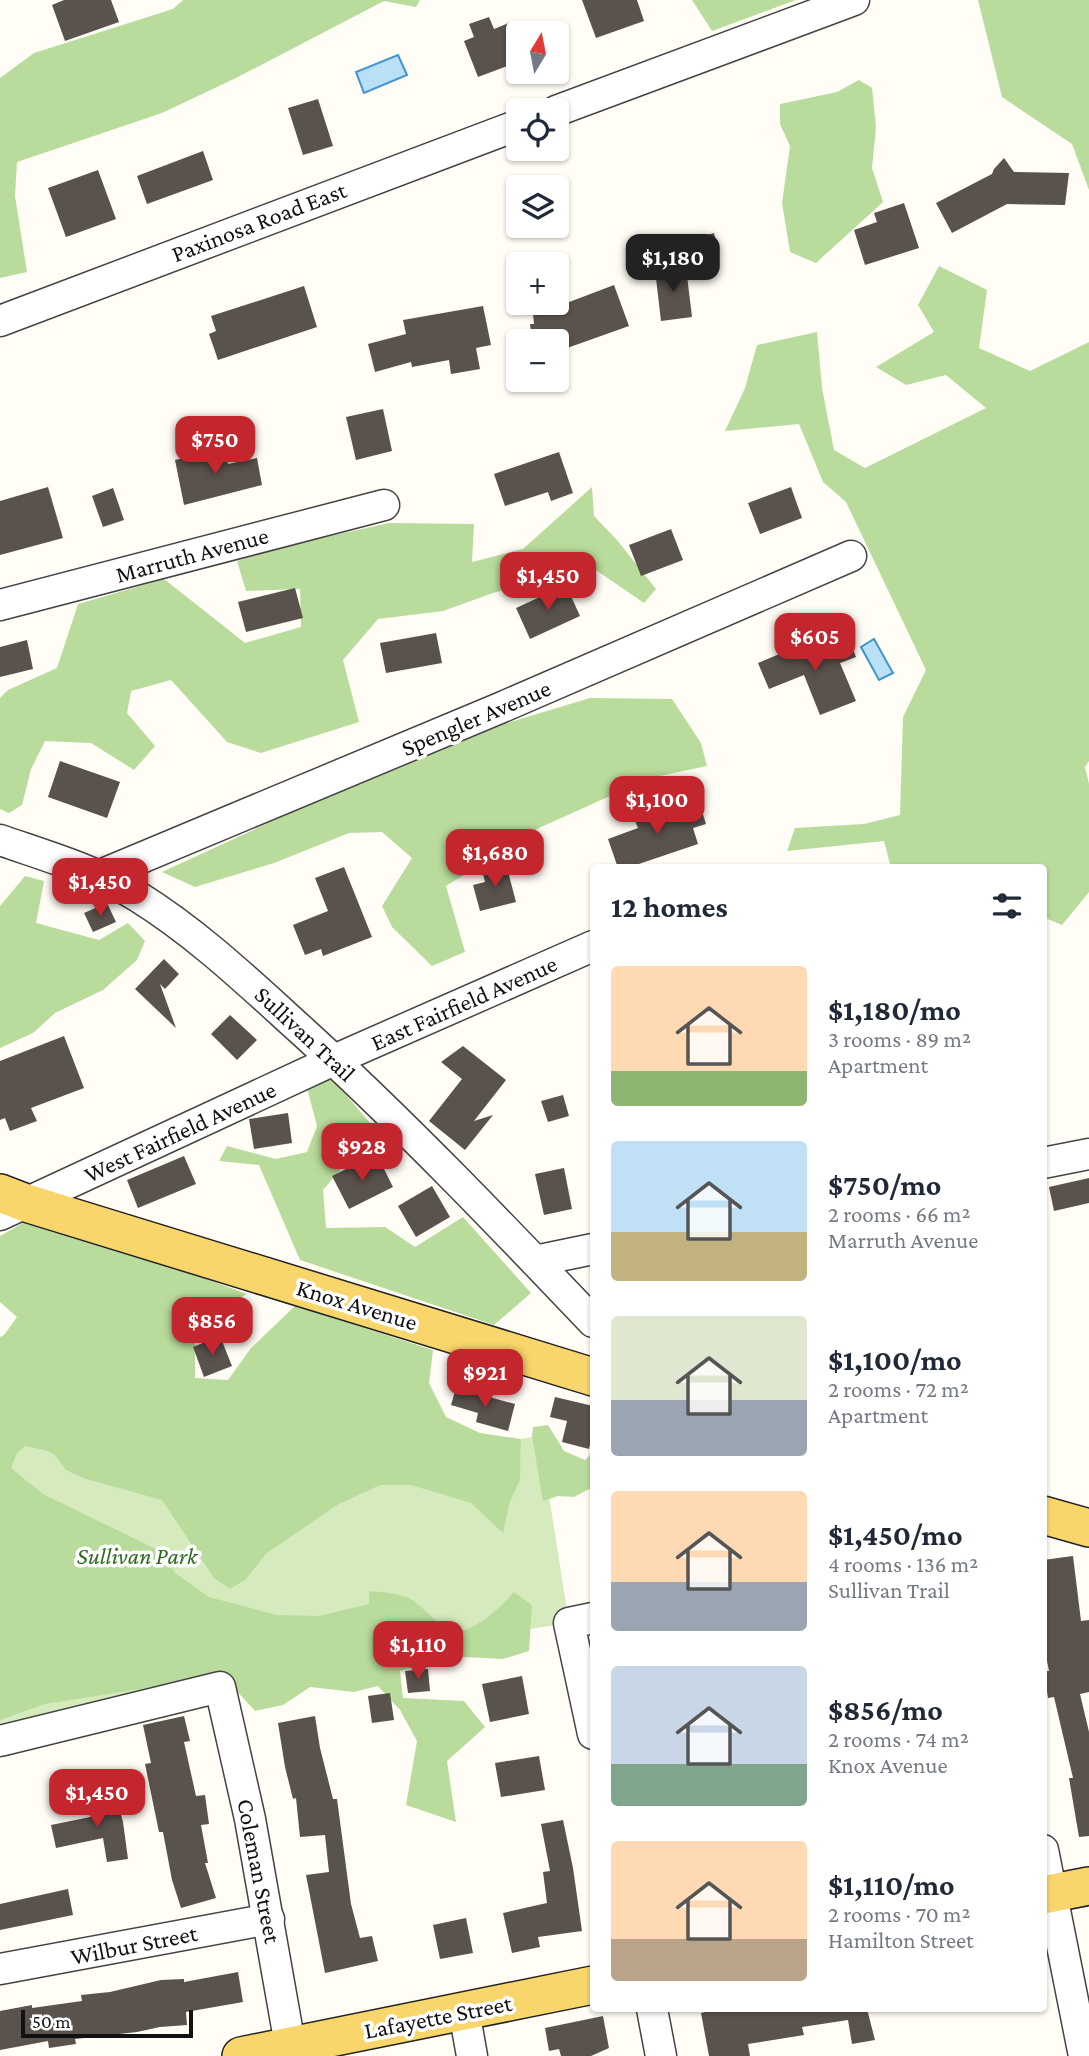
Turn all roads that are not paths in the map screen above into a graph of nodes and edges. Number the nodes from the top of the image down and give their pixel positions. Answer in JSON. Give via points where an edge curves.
{"nodes":[{"id":1,"x":854,"y":0,"type":"edge"},
{"id":2,"x":569,"y":106,"type":"edge"},
{"id":3,"x":506,"y":130,"type":"edge"},
{"id":4,"x":0,"y":321,"type":"edge"},
{"id":5,"x":384,"y":505,"type":"dead end"},
{"id":6,"x":852,"y":556,"type":"dead end"},
{"id":7,"x":0,"y":604,"type":"edge"},
{"id":8,"x":0,"y":840,"type":"edge"},
{"id":9,"x":98,"y":876,"type":"junction"},
{"id":10,"x":590,"y":947,"type":"edge"},
{"id":11,"x":334,"y":1060,"type":"junction"},
{"id":12,"x":1089,"y":1154,"type":"edge"},
{"id":13,"x":1047,"y":1162,"type":"edge"},
{"id":14,"x":9,"y":1204,"type":"edge"},
{"id":15,"x":590,"y":1250,"type":"edge"},
{"id":16,"x":535,"y":1261,"type":"junction"},
{"id":17,"x":590,"y":1319,"type":"edge"},
{"id":18,"x":590,"y":1376,"type":"edge"},
{"id":19,"x":1047,"y":1516,"type":"edge"},
{"id":20,"x":1089,"y":1528,"type":"edge"},
{"id":21,"x":581,"y":1621,"type":"edge"},
{"id":22,"x":590,"y":1706,"type":"edge"},
{"id":23,"x":0,"y":1741,"type":"edge"},
{"id":24,"x":1089,"y":1886,"type":"edge"},
{"id":25,"x":1047,"y":1894,"type":"edge"},
{"id":26,"x":269,"y":1919,"type":"junction"},
{"id":27,"x":0,"y":1969,"type":"edge"},
{"id":28,"x":590,"y":1986,"type":"edge"},
{"id":29,"x":464,"y":2011,"type":"junction"},
{"id":30,"x":653,"y":2012,"type":"edge"},
{"id":31,"x":291,"y":2051,"type":"edge"},
{"id":32,"x":242,"y":2056,"type":"edge"},
{"id":33,"x":472,"y":2056,"type":"edge"},
{"id":34,"x":662,"y":2056,"type":"edge"},
{"id":35,"x":1084,"y":2056,"type":"edge"}],
"edges":[{"from":1,"to":2,"type":"street"},
{"from":3,"to":4,"type":"street","name":"Paxinosa Road East"},
{"from":5,"to":7,"type":"street","name":"Marruth Avenue"},
{"from":6,"to":9,"type":"street","name":"Spengler Avenue"},
{"from":8,"to":9,"type":"street","name":"Sullivan Trail"},
{"from":9,"to":11,"type":"street","name":"Sullivan Trail","via":[[135,895],[212,949]]},
{"from":10,"to":11,"type":"street","name":"East Fairfield Avenue"},
{"from":11,"to":14,"type":"street","name":"West Fairfield Avenue"},
{"from":11,"to":16,"type":"street","name":"Sullivan Trail"},
{"from":12,"to":13,"type":"street"},
{"from":14,"to":18,"type":"main road","name":"Knox Avenue"},
{"from":15,"to":16,"type":"street"},
{"from":16,"to":17,"type":"street","name":"Sullivan Trail"},
{"from":19,"to":20,"type":"main road"},
{"from":21,"to":22,"type":"street"},
{"from":23,"to":26,"type":"street","name":"Coleman Street","via":[[220,1687]]},
{"from":24,"to":25,"type":"main road"},
{"from":25,"to":35,"type":"street"},
{"from":26,"to":27,"type":"street","name":"Wilbur Street"},
{"from":26,"to":31,"type":"street","name":"Coleman Street"},
{"from":28,"to":29,"type":"main road","name":"Lafayette Street"},
{"from":29,"to":31,"type":"main road","name":"Lafayette Street"},
{"from":29,"to":33,"type":"street"},
{"from":30,"to":34,"type":"street"},
{"from":31,"to":32,"type":"main road","name":"Lafayette Street"}]}
